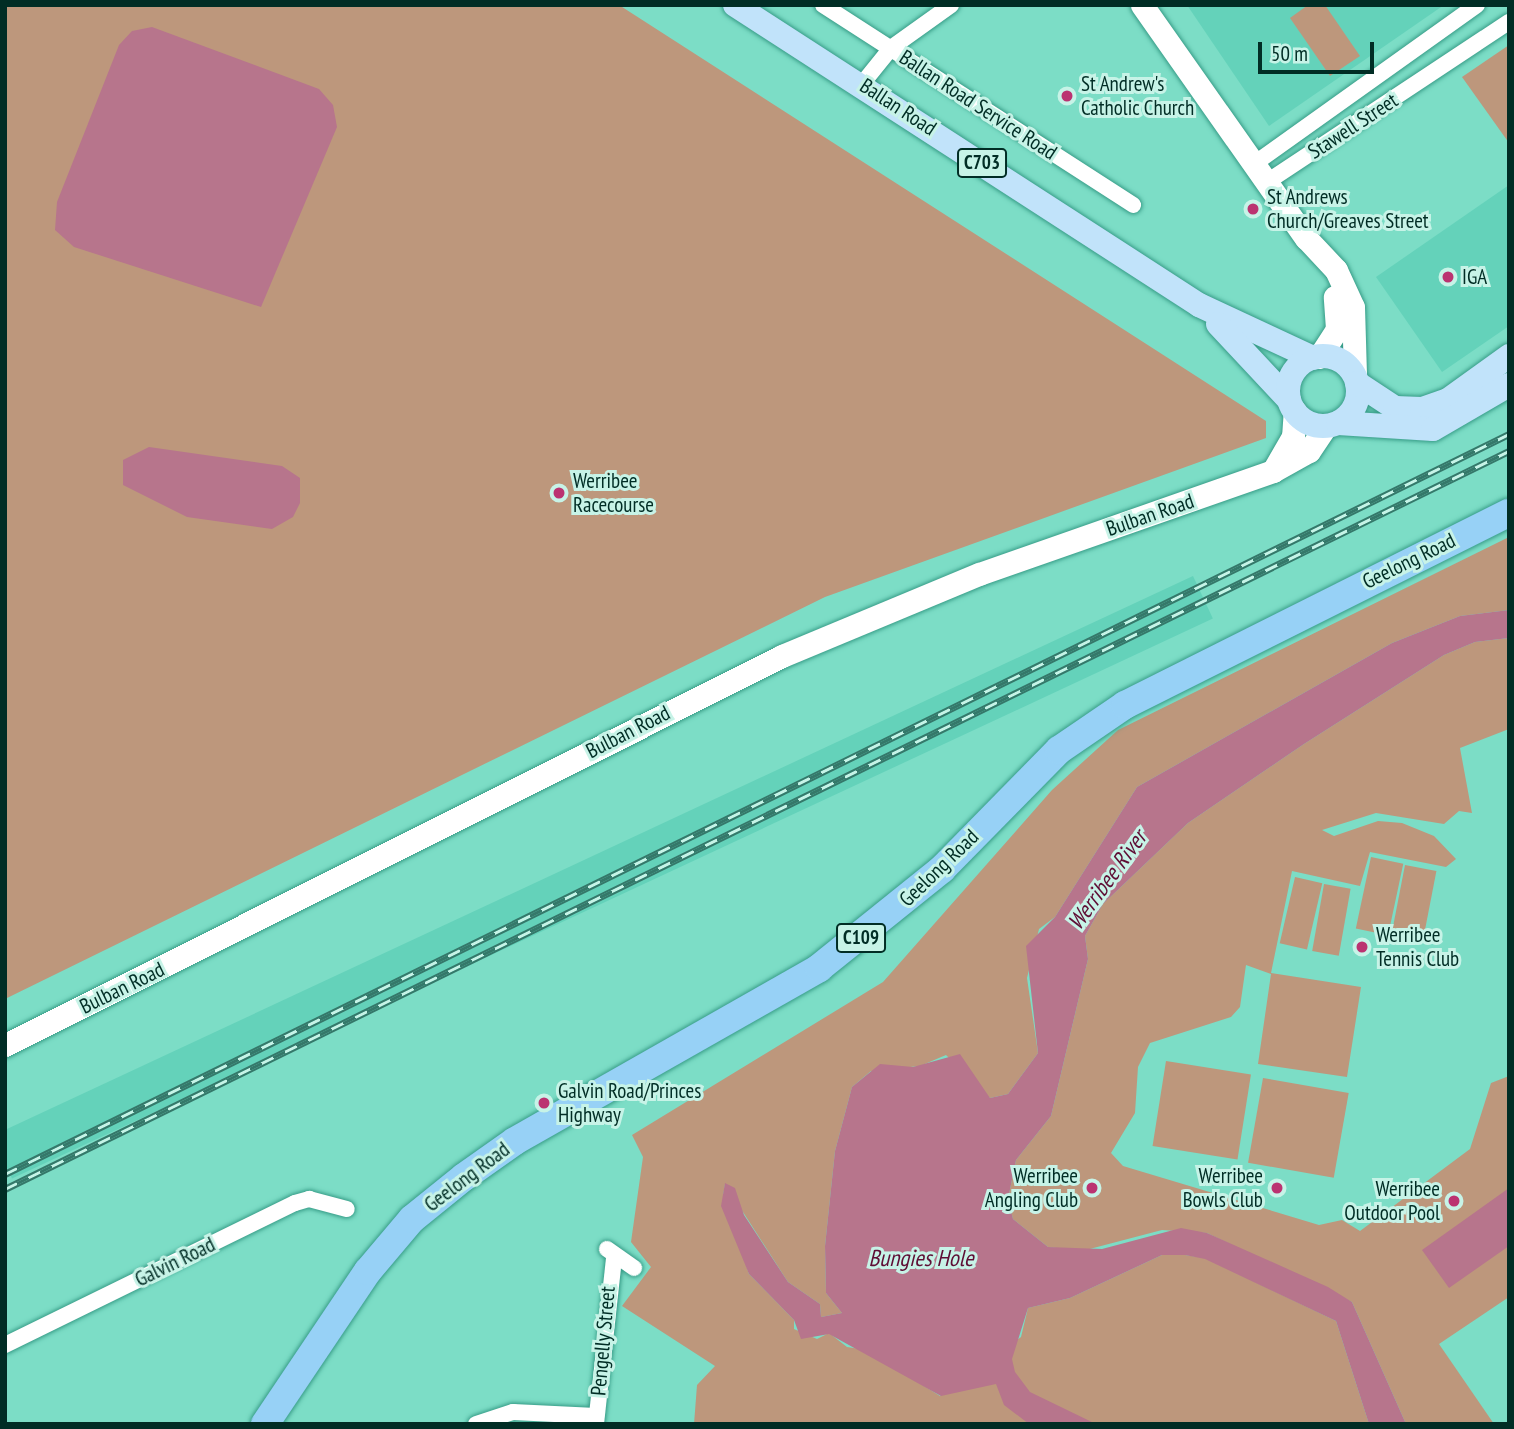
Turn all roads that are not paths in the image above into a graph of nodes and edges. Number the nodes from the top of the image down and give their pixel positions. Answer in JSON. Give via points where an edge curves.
{"nodes":[{"id":1,"x":735,"y":5,"type":"edge"},
{"id":2,"x":823,"y":5,"type":"edge"},
{"id":3,"x":951,"y":5,"type":"edge"},
{"id":4,"x":1142,"y":5,"type":"edge"},
{"id":5,"x":1477,"y":5,"type":"edge"},
{"id":6,"x":1509,"y":22,"type":"edge"},
{"id":7,"x":891,"y":48,"type":"junction"},
{"id":8,"x":862,"y":84,"type":"junction"},
{"id":9,"x":1261,"y":173,"type":"junction"},
{"id":10,"x":1133,"y":205,"type":"dead end"},
{"id":11,"x":1306,"y":238,"type":"junction"},
{"id":12,"x":1199,"y":305,"type":"junction"},
{"id":13,"x":1509,"y":356,"type":"edge"},
{"id":14,"x":1316,"y":357,"type":"junction"},
{"id":15,"x":1356,"y":379,"type":"junction"},
{"id":16,"x":1509,"y":385,"type":"edge"},
{"id":17,"x":1292,"y":406,"type":"junction"},
{"id":18,"x":1331,"y":425,"type":"junction"},
{"id":19,"x":1273,"y":471,"type":"junction"},
{"id":20,"x":1509,"y":513,"type":"edge"},
{"id":21,"x":5,"y":1045,"type":"edge"},
{"id":22,"x":347,"y":1209,"type":"dead end"},
{"id":23,"x":634,"y":1268,"type":"dead end"},
{"id":24,"x":5,"y":1345,"type":"edge"},
{"id":25,"x":596,"y":1420,"type":"edge"},
{"id":26,"x":265,"y":1424,"type":"edge"},
{"id":27,"x":476,"y":1424,"type":"edge"}],
"edges":[{"from":1,"to":8,"type":"main road","name":"Ballan Road","number":"C703"},
{"from":2,"to":7,"type":"street","name":"Ballan Road Service Road"},
{"from":3,"to":7,"type":"street"},
{"from":4,"to":9,"type":"street"},
{"from":5,"to":9,"type":"street","name":"Stawell Street"},
{"from":6,"to":9,"type":"street","name":"Stawell Street"},
{"from":7,"to":8,"type":"street"},
{"from":7,"to":10,"type":"street","name":"Ballan Road Service Road"},
{"from":8,"to":12,"type":"main road","name":"Ballan Road","number":"C703"},
{"from":9,"to":11,"type":"street"},
{"from":11,"to":14,"type":"street","via":[[1339,316],[1334,339]]},
{"from":11,"to":15,"type":"street","via":[[1329,260],[1351,296]]},
{"from":12,"to":14,"type":"main road","name":"Ballan Road","number":"C703"},
{"from":12,"to":17,"type":"main road","name":"Ballan Road","number":"C703"},
{"from":13,"to":15,"type":"main road","number":"C703","via":[[1448,400],[1422,409],[1395,408]]},
{"from":14,"to":15,"type":"main road","number":"C703","via":[[1338,359]]},
{"from":14,"to":17,"type":"main road","via":[[1295,371]]},
{"from":15,"to":18,"type":"main road","via":[[1355,407]]},
{"from":16,"to":18,"type":"main road","number":"C703","via":[[1433,429]]},
{"from":17,"to":18,"type":"main road","number":"C703"},
{"from":17,"to":19,"type":"street","via":[[1293,437]]},
{"from":18,"to":19,"type":"street","name":"Bulban Road","via":[[1309,451]]},
{"from":19,"to":21,"type":"street","name":"Bulban Road","via":[[850,626]]},
{"from":20,"to":26,"type":"highway","name":"Geelong Road","number":"C109","via":[[1125,705],[1059,750],[942,869],[819,968],[515,1141],[464,1177],[412,1219],[368,1271]]},
{"from":22,"to":24,"type":"street","name":"Galvin Road","via":[[309,1199],[295,1203]]},
{"from":23,"to":25,"type":"street","name":"Pengelly Street","via":[[610,1254]]},
{"from":25,"to":27,"type":"street","via":[[513,1412]]}]}
